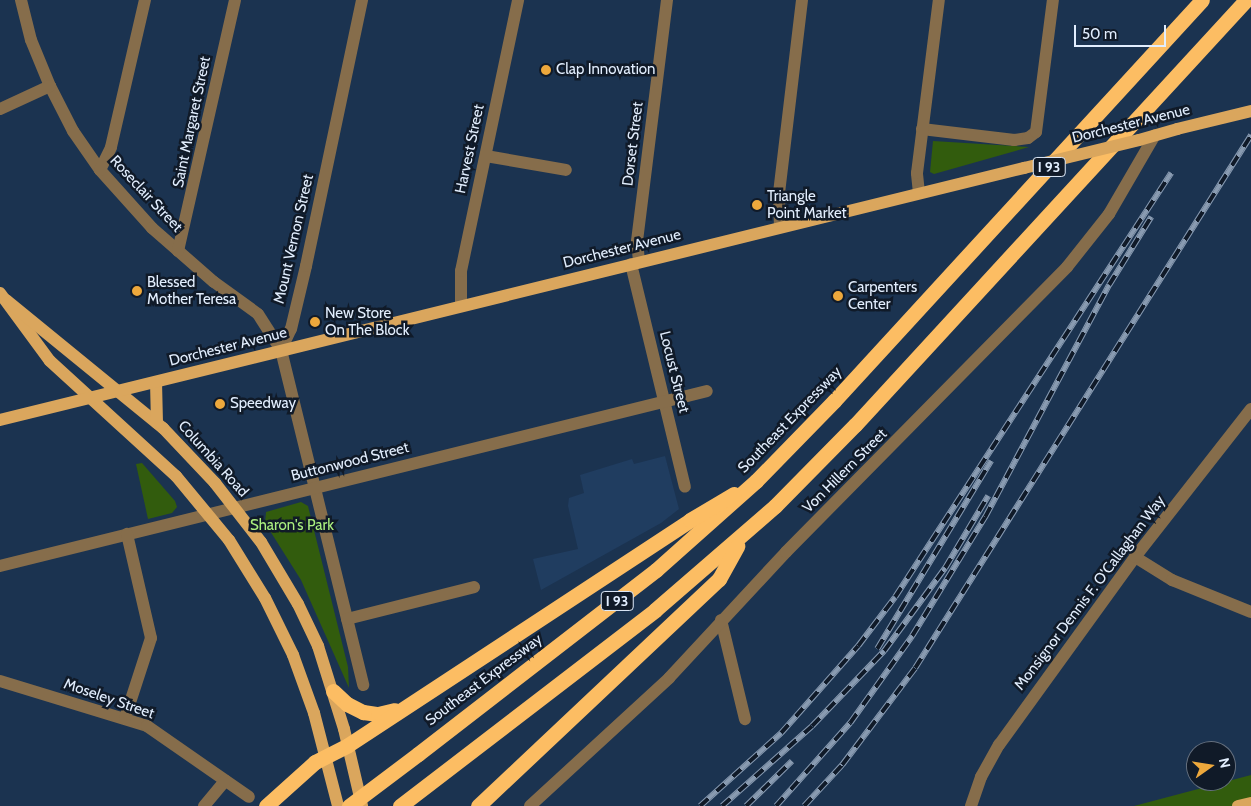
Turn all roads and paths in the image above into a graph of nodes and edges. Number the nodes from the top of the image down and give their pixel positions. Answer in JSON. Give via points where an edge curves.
{"nodes":[{"id":1,"x":21,"y":0,"type":"edge"},
{"id":2,"x":145,"y":0,"type":"edge"},
{"id":3,"x":235,"y":0,"type":"edge"},
{"id":4,"x":362,"y":0,"type":"edge"},
{"id":5,"x":518,"y":0,"type":"edge"},
{"id":6,"x":667,"y":0,"type":"edge"},
{"id":7,"x":802,"y":0,"type":"edge"},
{"id":8,"x":939,"y":0,"type":"edge"},
{"id":9,"x":1053,"y":0,"type":"edge"},
{"id":10,"x":1202,"y":0,"type":"edge"},
{"id":11,"x":1246,"y":0,"type":"edge"},
{"id":12,"x":50,"y":86,"type":"junction"},
{"id":13,"x":0,"y":109,"type":"edge"},
{"id":14,"x":1251,"y":111,"type":"edge"},
{"id":15,"x":922,"y":129,"type":"junction"},
{"id":16,"x":1155,"y":135,"type":"junction"},
{"id":17,"x":486,"y":156,"type":"junction"},
{"id":18,"x":100,"y":170,"type":"junction"},
{"id":19,"x":566,"y":170,"type":"dead end"},
{"id":20,"x":919,"y":194,"type":"junction"},
{"id":21,"x":780,"y":227,"type":"junction"},
{"id":22,"x":178,"y":251,"type":"junction"},
{"id":23,"x":635,"y":263,"type":"junction"},
{"id":24,"x":3,"y":297,"type":"edge"},
{"id":25,"x":461,"y":306,"type":"junction"},
{"id":26,"x":280,"y":350,"type":"junction"},
{"id":27,"x":156,"y":382,"type":"junction"},
{"id":28,"x":116,"y":391,"type":"junction"},
{"id":29,"x":708,"y":391,"type":"dead end"},
{"id":30,"x":88,"y":398,"type":"junction"},
{"id":31,"x":664,"y":401,"type":"junction"},
{"id":32,"x":1251,"y":408,"type":"edge"},
{"id":33,"x":0,"y":420,"type":"edge"},
{"id":34,"x":157,"y":423,"type":"junction"},
{"id":35,"x":756,"y":482,"type":"junction"},
{"id":36,"x":315,"y":487,"type":"junction"},
{"id":37,"x":686,"y":487,"type":"dead end"},
{"id":38,"x":235,"y":507,"type":"junction"},
{"id":39,"x":210,"y":513,"type":"junction"},
{"id":40,"x":127,"y":534,"type":"junction"},
{"id":41,"x":743,"y":536,"type":"junction"},
{"id":42,"x":1135,"y":557,"type":"junction"},
{"id":43,"x":0,"y":566,"type":"edge"},
{"id":44,"x":474,"y":587,"type":"dead end"},
{"id":45,"x":1251,"y":612,"type":"edge"},
{"id":46,"x":347,"y":619,"type":"junction"},
{"id":47,"x":721,"y":620,"type":"junction"},
{"id":48,"x":0,"y":681,"type":"edge"},
{"id":49,"x":363,"y":685,"type":"dead end"},
{"id":50,"x":333,"y":691,"type":"junction"},
{"id":51,"x":410,"y":704,"type":"junction"},
{"id":52,"x":126,"y":718,"type":"junction"},
{"id":53,"x":745,"y":720,"type":"dead end"},
{"id":54,"x":348,"y":745,"type":"junction"},
{"id":55,"x":326,"y":756,"type":"junction"},
{"id":56,"x":225,"y":781,"type":"junction"},
{"id":57,"x":249,"y":798,"type":"dead end"},
{"id":58,"x":1251,"y":803,"type":"edge"},
{"id":59,"x":204,"y":806,"type":"edge"},
{"id":60,"x":266,"y":806,"type":"edge"},
{"id":61,"x":338,"y":806,"type":"edge"},
{"id":62,"x":349,"y":806,"type":"edge"},
{"id":63,"x":362,"y":806,"type":"edge"},
{"id":64,"x":400,"y":806,"type":"edge"},
{"id":65,"x":478,"y":806,"type":"edge"},
{"id":66,"x":530,"y":806,"type":"edge"},
{"id":67,"x":971,"y":806,"type":"edge"},
{"id":68,"x":1238,"y":806,"type":"edge"}],
"edges":[{"from":1,"to":12,"type":"street","name":"Roseclair Street","via":[[31,40]]},
{"from":2,"to":18,"type":"street","via":[[111,147]]},
{"from":3,"to":22,"type":"street","name":"Saint Margaret Street"},
{"from":4,"to":26,"type":"street","name":"Mount Vernon Street","via":[[306,266],[291,329]]},
{"from":5,"to":17,"type":"street","name":"Harvest Street"},
{"from":6,"to":23,"type":"street","name":"Dorset Street"},
{"from":7,"to":21,"type":"street","via":[[779,193]]},
{"from":8,"to":15,"type":"street"},
{"from":9,"to":15,"type":"street","via":[[1036,132],[1028,138],[1014,140]]},
{"from":10,"to":35,"type":"highway","name":"Southeast Expressway","number":"I 93"},
{"from":11,"to":41,"type":"highway","number":"I 93","via":[[855,425]]},
{"from":12,"to":13,"type":"street"},
{"from":12,"to":18,"type":"street","name":"Roseclair Street","via":[[73,131]]},
{"from":14,"to":16,"type":"main road","name":"Dorchester Avenue","bridge":true},
{"from":15,"to":20,"type":"street","via":[[917,173]]},
{"from":16,"to":20,"type":"main road","name":"Dorchester Avenue","bridge":true},
{"from":16,"to":47,"type":"street","name":"Von Hillern Street","via":[[1109,214],[1067,267]]},
{"from":17,"to":19,"type":"street"},
{"from":17,"to":25,"type":"street","name":"Harvest Street","via":[[461,272]]},
{"from":18,"to":22,"type":"street","name":"Roseclair Street","via":[[137,213]]},
{"from":20,"to":21,"type":"main road","name":"Dorchester Avenue"},
{"from":21,"to":23,"type":"main road","name":"Dorchester Avenue"},
{"from":22,"to":26,"type":"street","name":"Roseclair Street","via":[[258,314]]},
{"from":23,"to":25,"type":"main road","name":"Dorchester Avenue"},
{"from":23,"to":31,"type":"street","name":"Locust Street"},
{"from":24,"to":28,"type":"main road","name":"Columbia Road","via":[[58,339]]},
{"from":24,"to":30,"type":"main road","name":"Columbia Road","via":[[41,352]]},
{"from":25,"to":26,"type":"main road","name":"Dorchester Avenue"},
{"from":26,"to":27,"type":"main road","name":"Dorchester Avenue"},
{"from":26,"to":36,"type":"street"},
{"from":27,"to":28,"type":"main road","name":"Dorchester Avenue"},
{"from":27,"to":34,"type":"main road"},
{"from":28,"to":30,"type":"main road","name":"Dorchester Avenue"},
{"from":28,"to":34,"type":"main road","name":"Columbia Road"},
{"from":29,"to":31,"type":"street","name":"Buttonwood Street"},
{"from":30,"to":33,"type":"main road","name":"Dorchester Avenue"},
{"from":30,"to":39,"type":"main road","name":"Columbia Road","via":[[160,460]]},
{"from":31,"to":36,"type":"street","name":"Buttonwood Street"},
{"from":31,"to":37,"type":"street","name":"Locust Street"},
{"from":32,"to":42,"type":"street","name":"Monsignor Dennis F. O'Callaghan Way"},
{"from":34,"to":38,"type":"main road","name":"Columbia Road"},
{"from":35,"to":51,"type":"highway","via":[[690,520]]},
{"from":35,"to":62,"type":"highway","name":"Southeast Expressway","number":"I 93","bridge":true,"via":[[656,570]]},
{"from":36,"to":38,"type":"street","name":"Buttonwood Street"},
{"from":36,"to":46,"type":"street"},
{"from":38,"to":39,"type":"street","name":"Buttonwood Street"},
{"from":38,"to":50,"type":"main road","name":"Columbia Road","via":[[261,542],[298,604]]},
{"from":39,"to":40,"type":"street","name":"Buttonwood Street"},
{"from":39,"to":55,"type":"main road","name":"Columbia Road","via":[[250,572],[286,639],[309,698]]},
{"from":40,"to":43,"type":"street","name":"Buttonwood Street"},
{"from":40,"to":52,"type":"street","via":[[151,638]]},
{"from":41,"to":64,"type":"highway","number":"I 93","via":[[649,615]]},
{"from":41,"to":65,"type":"highway","via":[[719,580]]},
{"from":42,"to":45,"type":"street","via":[[1172,580]]},
{"from":42,"to":67,"type":"street","name":"Monsignor Dennis F. O'Callaghan Way","via":[[995,750]]},
{"from":44,"to":46,"type":"street"},
{"from":46,"to":49,"type":"street"},
{"from":47,"to":53,"type":"street"},
{"from":47,"to":66,"type":"street","name":"Von Hillern Street","via":[[668,678]]},
{"from":48,"to":52,"type":"street","name":"Moseley Street"},
{"from":50,"to":51,"type":"highway","via":[[347,704],[367,713],[384,713]]},
{"from":50,"to":54,"type":"main road","name":"Columbia Road"},
{"from":51,"to":54,"type":"highway"},
{"from":52,"to":56,"type":"street","name":"Moseley Street","via":[[158,733]]},
{"from":54,"to":55,"type":"highway"},
{"from":54,"to":63,"type":"main road","name":"Columbia Road"},
{"from":55,"to":60,"type":"highway","via":[[310,766]]},
{"from":55,"to":61,"type":"main road","name":"Columbia Road"},
{"from":56,"to":57,"type":"street","name":"Moseley Street"},
{"from":56,"to":59,"type":"street"},
{"from":58,"to":68,"type":"main road"}]}
